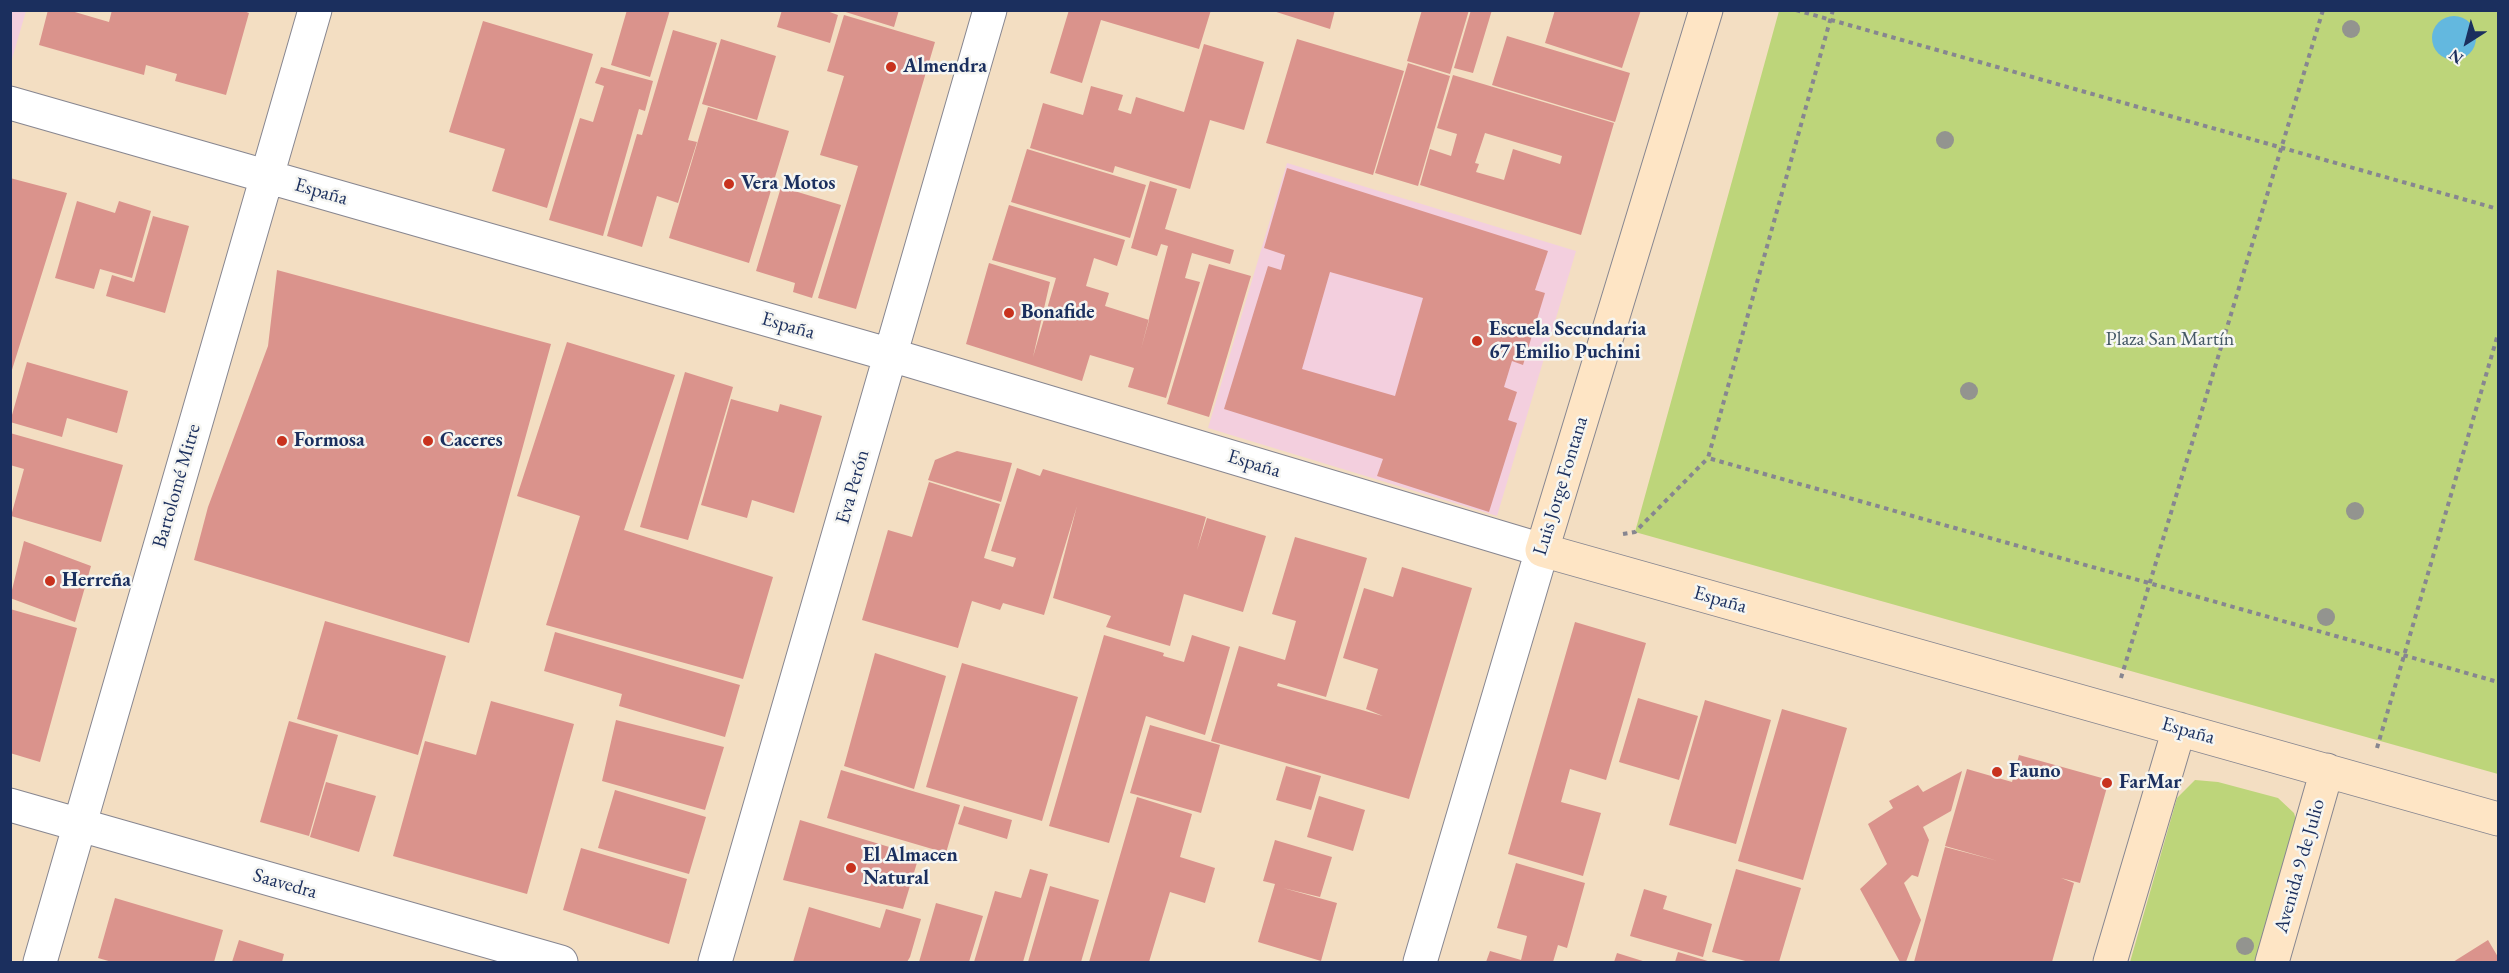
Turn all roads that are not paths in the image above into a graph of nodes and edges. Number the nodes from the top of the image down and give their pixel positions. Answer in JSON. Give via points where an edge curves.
{"nodes":[{"id":1,"x":315,"y":10,"type":"edge"},
{"id":2,"x":990,"y":10,"type":"edge"},
{"id":3,"x":1706,"y":10,"type":"edge"},
{"id":4,"x":10,"y":103,"type":"edge"},
{"id":5,"x":267,"y":176,"type":"junction"},
{"id":6,"x":891,"y":355,"type":"junction"},
{"id":7,"x":1542,"y":550,"type":"junction"},
{"id":8,"x":2179,"y":729,"type":"junction"},
{"id":9,"x":2327,"y":770,"type":"junction"},
{"id":10,"x":10,"y":805,"type":"edge"},
{"id":11,"x":2499,"y":819,"type":"edge"},
{"id":12,"x":79,"y":825,"type":"junction"},
{"id":13,"x":40,"y":963,"type":"edge"},
{"id":14,"x":561,"y":963,"type":"edge"},
{"id":15,"x":715,"y":963,"type":"edge"},
{"id":16,"x":1420,"y":963,"type":"edge"},
{"id":17,"x":2110,"y":963,"type":"edge"},
{"id":18,"x":2272,"y":963,"type":"edge"}],
"edges":[{"from":1,"to":5,"type":"street","name":"Bartolomé Mitre"},
{"from":2,"to":6,"type":"street","name":"Eva Perón"},
{"from":3,"to":7,"type":"main road","name":"Luis Jorge Fontana"},
{"from":4,"to":5,"type":"street","name":"España"},
{"from":5,"to":6,"type":"street","name":"España"},
{"from":5,"to":12,"type":"street","name":"Bartolomé Mitre"},
{"from":6,"to":7,"type":"street","name":"España"},
{"from":6,"to":15,"type":"street","name":"Eva Perón"},
{"from":7,"to":8,"type":"main road","name":"España"},
{"from":7,"to":16,"type":"street","name":"Luis Jorge Fontana"},
{"from":8,"to":9,"type":"main road","name":"España"},
{"from":8,"to":17,"type":"main road"},
{"from":9,"to":11,"type":"main road","name":"España"},
{"from":9,"to":18,"type":"main road","name":"Avenida 9 de Julio"},
{"from":10,"to":12,"type":"street","name":"Saavedra"},
{"from":12,"to":13,"type":"street","name":"Bartolomé Mitre"},
{"from":12,"to":14,"type":"street","name":"Saavedra"}]}
